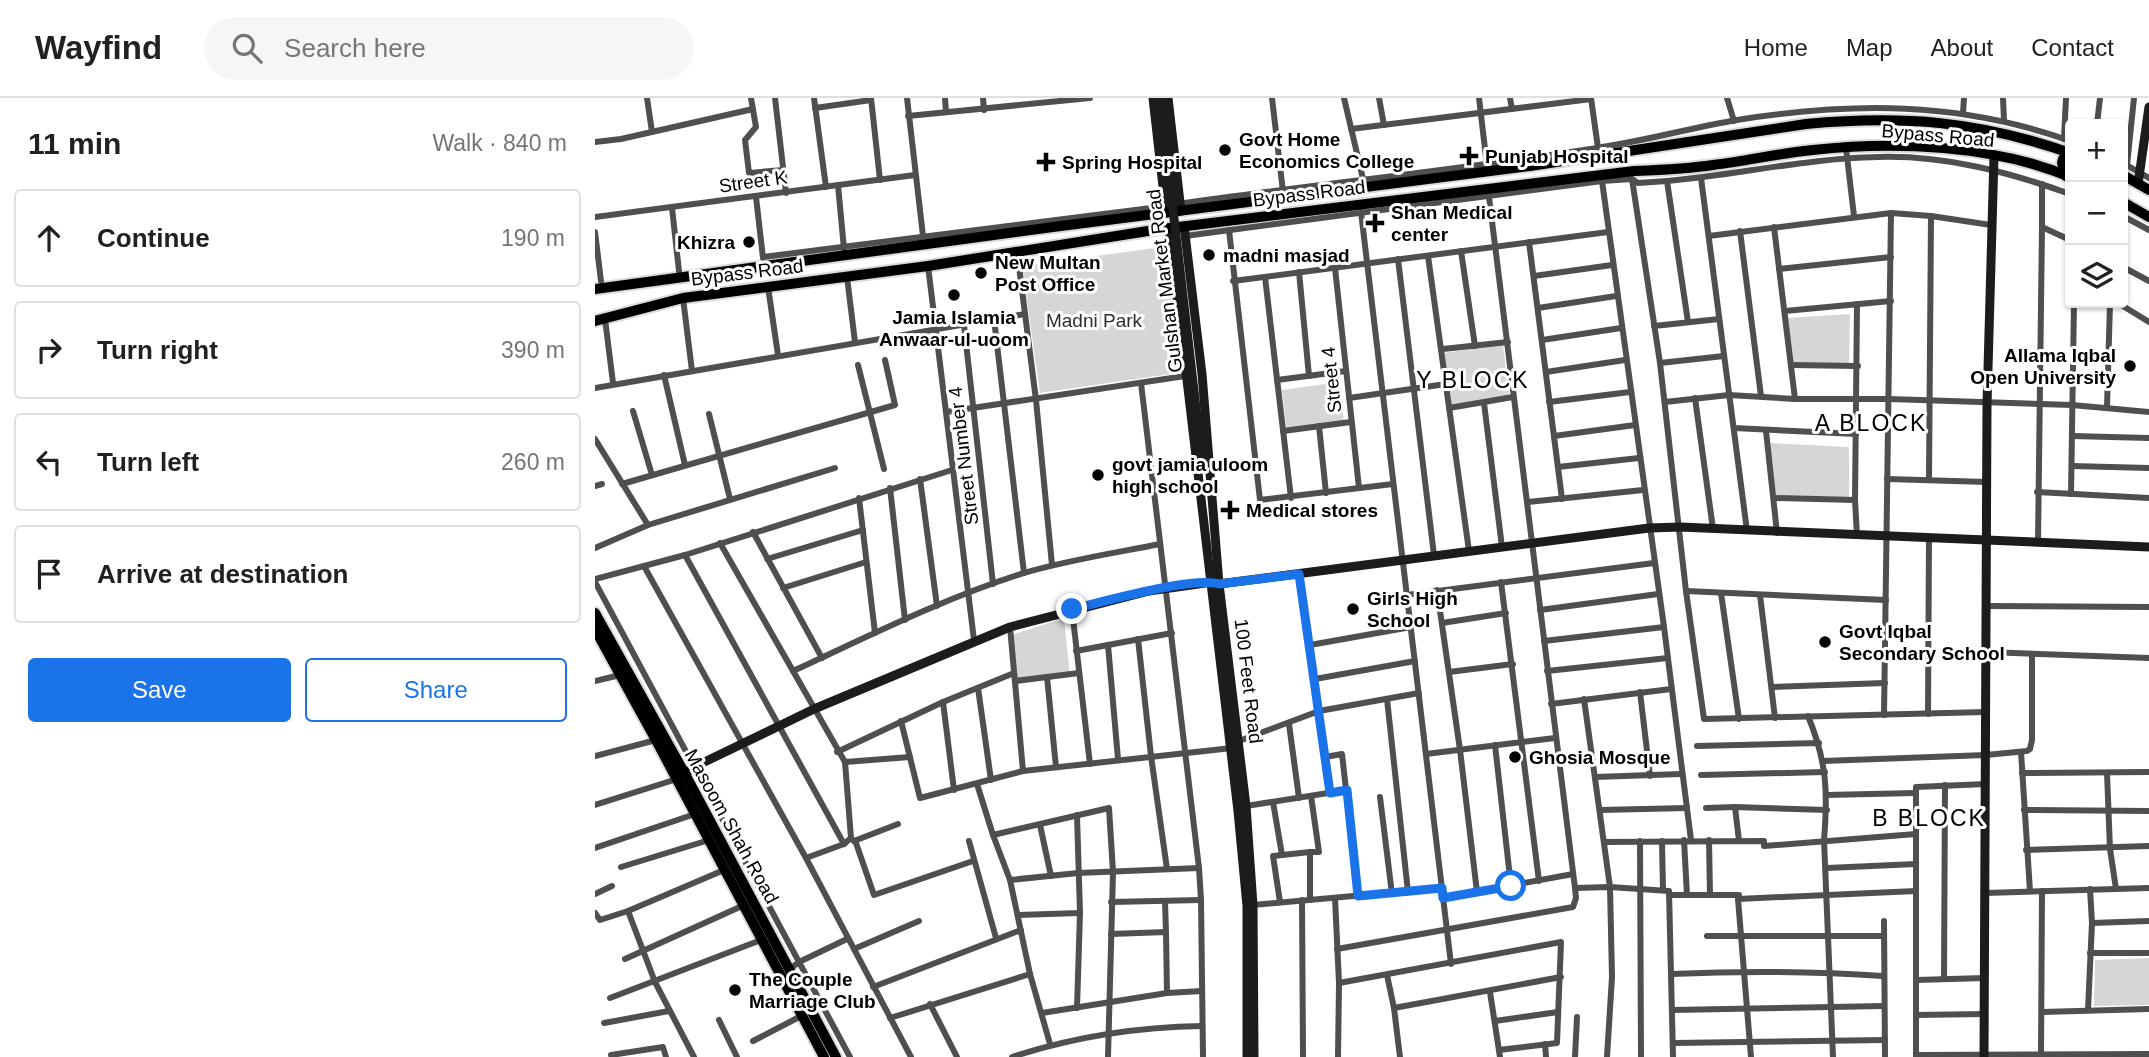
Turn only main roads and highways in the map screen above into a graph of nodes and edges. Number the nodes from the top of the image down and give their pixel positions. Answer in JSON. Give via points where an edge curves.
{"nodes":[{"id":1,"x":1153,"y":98,"type":"edge"},
{"id":2,"x":1160,"y":98,"type":"edge"},
{"id":3,"x":1168,"y":98,"type":"edge"},
{"id":4,"x":2149,"y":107,"type":"edge"},
{"id":5,"x":2055,"y":148,"type":"junction"},
{"id":6,"x":2065,"y":152,"type":"edge"},
{"id":7,"x":1993,"y":156,"type":"junction"},
{"id":8,"x":2046,"y":169,"type":"junction"},
{"id":9,"x":2065,"y":176,"type":"edge"},
{"id":10,"x":2142,"y":178,"type":"edge"},
{"id":11,"x":2149,"y":190,"type":"edge"},
{"id":12,"x":2128,"y":205,"type":"edge"},
{"id":13,"x":1181,"y":207,"type":"junction"},
{"id":14,"x":1165,"y":209,"type":"junction"},
{"id":15,"x":2149,"y":217,"type":"edge"},
{"id":16,"x":1169,"y":228,"type":"junction"},
{"id":17,"x":1185,"y":231,"type":"junction"},
{"id":18,"x":789,"y":262,"type":"junction"},
{"id":19,"x":597,"y":284,"type":"edge"},
{"id":20,"x":600,"y":320,"type":"edge"},
{"id":21,"x":1207,"y":499,"type":"junction"},
{"id":22,"x":1987,"y":542,"type":"junction"},
{"id":23,"x":2149,"y":547,"type":"edge"},
{"id":24,"x":1216,"y":583,"type":"junction"},
{"id":25,"x":595,"y":613,"type":"edge"},
{"id":26,"x":595,"y":629,"type":"edge"},
{"id":27,"x":685,"y":774,"type":"junction"},
{"id":28,"x":788,"y":965,"type":"junction"},
{"id":29,"x":1985,"y":1056,"type":"edge"},
{"id":30,"x":824,"y":1057,"type":"edge"},
{"id":31,"x":836,"y":1057,"type":"edge"},
{"id":32,"x":1247,"y":1057,"type":"edge"},
{"id":33,"x":1254,"y":1057,"type":"edge"}],
"edges":[{"from":1,"to":14,"type":"main road","name":"Gulshan Market Road"},
{"from":2,"to":21,"type":"main road","name":"Gulshan Market Road","bridge":true},
{"from":3,"to":13,"type":"main road","name":"Gulshan Market Road"},
{"from":4,"to":10,"type":"main road"},
{"from":5,"to":6,"type":"main road"},
{"from":5,"to":8,"type":"main road","via":[[2059,160]]},
{"from":5,"to":13,"type":"main road","via":[[1945,122],[1852,120]]},
{"from":7,"to":8,"type":"main road","name":"Bypass Road"},
{"from":7,"to":17,"type":"main road","name":"Bypass Road","via":[[1901,145],[1847,153],[1790,153]]},
{"from":7,"to":22,"type":"main road"},
{"from":8,"to":9,"type":"main road","name":"Bypass Road"},
{"from":10,"to":11,"type":"main road"},
{"from":12,"to":15,"type":"main road"},
{"from":13,"to":14,"type":"main road"},
{"from":14,"to":18,"type":"main road"},
{"from":16,"to":17,"type":"main road","name":"Bypass Road"},
{"from":16,"to":20,"type":"main road","name":"Bypass Road","via":[[928,267],[683,298]]},
{"from":16,"to":21,"type":"main road","name":"100 Feet Road","via":[[1185,376]]},
{"from":17,"to":21,"type":"main road","name":"100 Feet Road","via":[[1202,374]]},
{"from":18,"to":19,"type":"main road"},
{"from":18,"to":19,"type":"main road","via":[[763,258]]},
{"from":21,"to":24,"type":"main road","name":"100 Feet Road"},
{"from":22,"to":23,"type":"main road"},
{"from":22,"to":24,"type":"main road","via":[[1649,528]]},
{"from":22,"to":29,"type":"main road"},
{"from":24,"to":27,"type":"main road","via":[[1165,588],[1010,627],[778,725]]},
{"from":24,"to":32,"type":"main road","name":"100 Feet Road","via":[[1247,906]]},
{"from":24,"to":33,"type":"main road","name":"100 Feet Road","via":[[1246,806],[1253,905]]},
{"from":25,"to":27,"type":"main road","name":"Masoom Shah Road"},
{"from":26,"to":27,"type":"main road","name":"Masoom Shah Road","via":[[656,740]]},
{"from":27,"to":28,"type":"main road","name":"Masoom Shah Road"},
{"from":27,"to":28,"type":"main road","name":"Masoom Shah Road","via":[[695,814],[742,906],[761,940]]},
{"from":28,"to":30,"type":"main road","name":"Masoom Shah Road","via":[[803,1016]]},
{"from":28,"to":31,"type":"main road","name":"Masoom Shah Road"}]}
